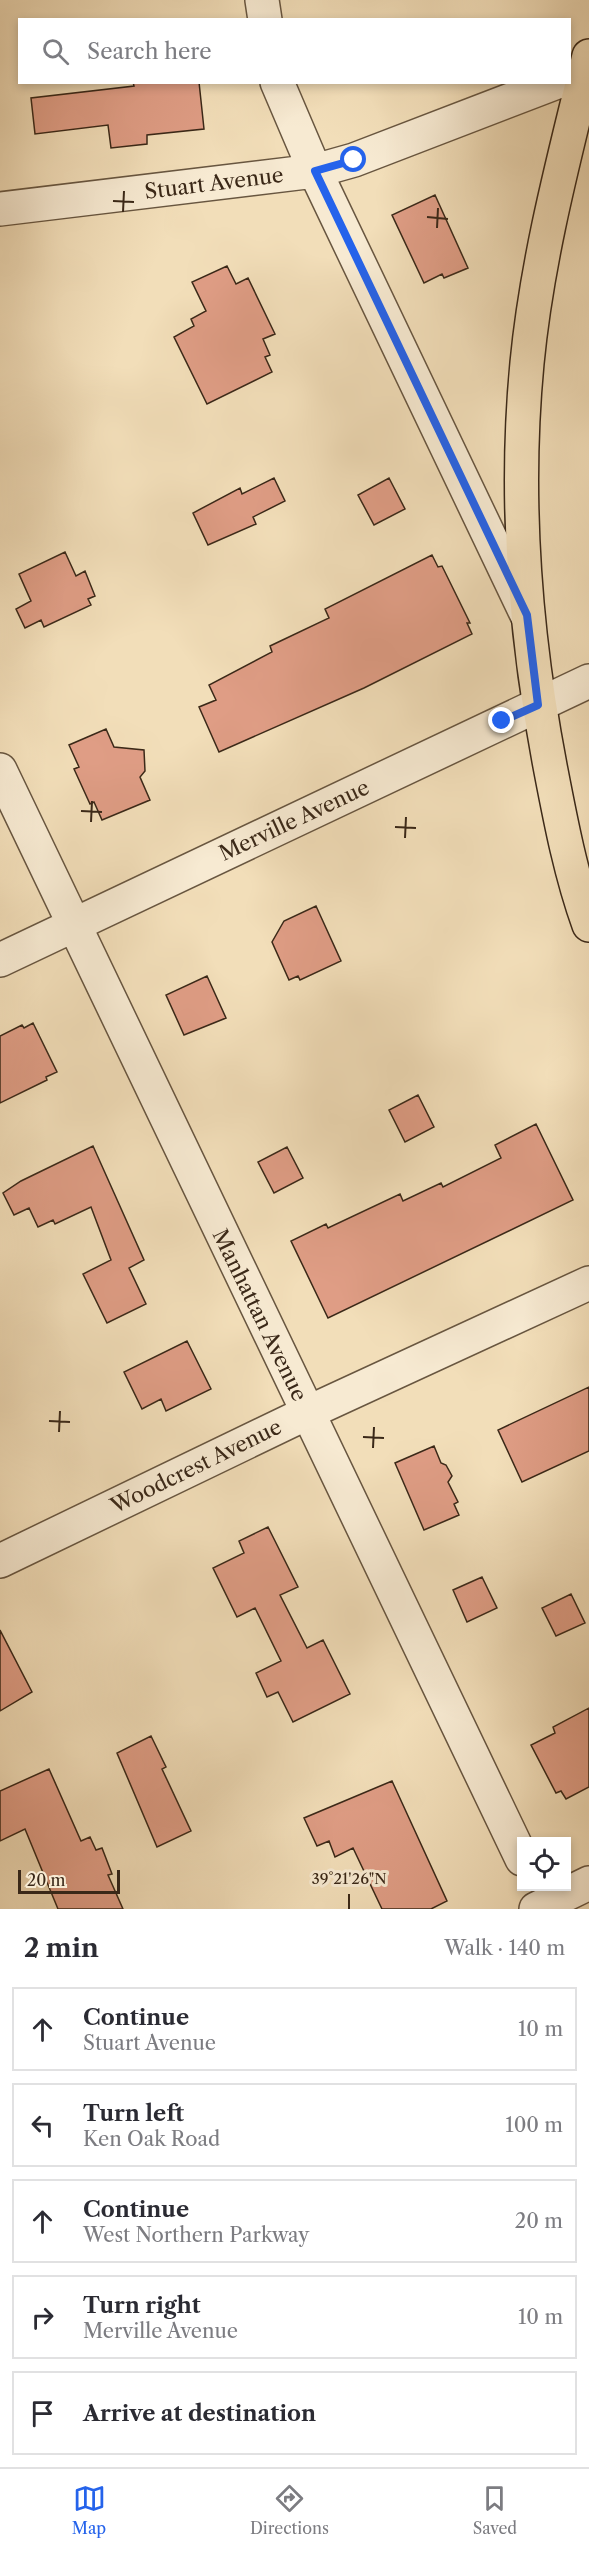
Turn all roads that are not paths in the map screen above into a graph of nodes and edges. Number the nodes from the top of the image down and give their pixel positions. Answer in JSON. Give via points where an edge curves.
{"nodes":[{"id":1,"x":262,"y":0,"type":"edge"},
{"id":2,"x":265,"y":18,"type":"edge"},
{"id":3,"x":578,"y":72,"type":"edge"},
{"id":4,"x":278,"y":84,"type":"edge"},
{"id":5,"x":547,"y":84,"type":"edge"},
{"id":6,"x":315,"y":171,"type":"junction"},
{"id":7,"x":0,"y":209,"type":"edge"},
{"id":8,"x":527,"y":615,"type":"junction"},
{"id":9,"x":589,"y":681,"type":"edge"},
{"id":10,"x":538,"y":705,"type":"junction"},
{"id":11,"x":0,"y":770,"type":"edge"},
{"id":12,"x":72,"y":925,"type":"junction"},
{"id":13,"x":589,"y":925,"type":"edge"},
{"id":14,"x":0,"y":960,"type":"edge"},
{"id":15,"x":589,"y":1283,"type":"edge"},
{"id":16,"x":307,"y":1413,"type":"junction"},
{"id":17,"x":0,"y":1561,"type":"edge"},
{"id":18,"x":517,"y":1849,"type":"edge"},
{"id":19,"x":589,"y":1883,"type":"edge"},
{"id":20,"x":540,"y":1902,"type":"edge"}],
"edges":[{"from":1,"to":2,"type":"street"},
{"from":3,"to":8,"type":"main road","via":[[527,364],[523,488]]},
{"from":4,"to":6,"type":"street"},
{"from":5,"to":6,"type":"street","name":"Stuart Avenue","via":[[354,160]]},
{"from":6,"to":7,"type":"street","name":"Stuart Avenue"},
{"from":6,"to":8,"type":"street"},
{"from":8,"to":10,"type":"main road"},
{"from":9,"to":10,"type":"street","name":"Merville Avenue"},
{"from":10,"to":12,"type":"street","name":"Merville Avenue"},
{"from":10,"to":13,"type":"main road","via":[[577,891]]},
{"from":11,"to":12,"type":"street","name":"Manhattan Avenue"},
{"from":12,"to":14,"type":"street","name":"Merville Avenue"},
{"from":12,"to":16,"type":"street","name":"Manhattan Avenue"},
{"from":15,"to":16,"type":"street","name":"Woodcrest Avenue"},
{"from":16,"to":17,"type":"street","name":"Woodcrest Avenue"},
{"from":16,"to":18,"type":"street","name":"Manhattan Avenue"},
{"from":19,"to":20,"type":"street"}]}
